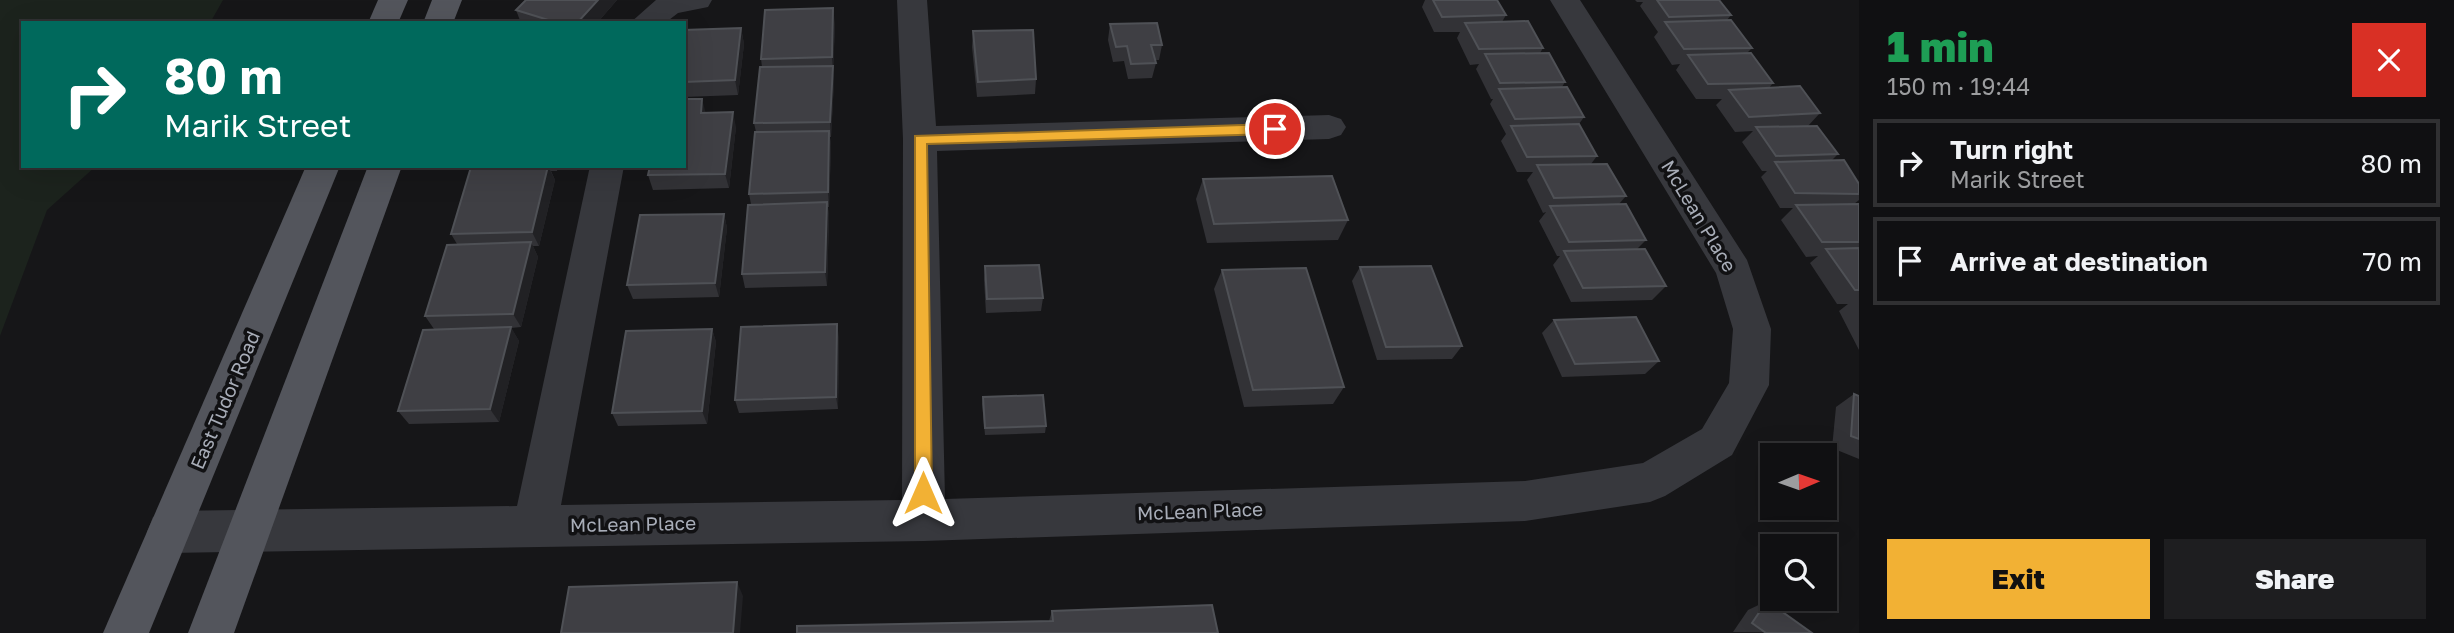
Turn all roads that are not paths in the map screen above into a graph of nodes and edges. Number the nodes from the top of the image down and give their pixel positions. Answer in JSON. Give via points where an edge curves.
{"nodes":[{"id":1,"x":393,"y":0,"type":"edge"},
{"id":2,"x":447,"y":0,"type":"edge"},
{"id":3,"x":697,"y":0,"type":"edge"},
{"id":4,"x":912,"y":0,"type":"edge"},
{"id":5,"x":1565,"y":0,"type":"edge"},
{"id":6,"x":384,"y":21,"type":"edge"},
{"id":7,"x":439,"y":21,"type":"edge"},
{"id":8,"x":648,"y":21,"type":"edge"},
{"id":9,"x":1329,"y":127,"type":"dead end"},
{"id":10,"x":920,"y":139,"type":"junction"},
{"id":11,"x":322,"y":168,"type":"edge"},
{"id":12,"x":384,"y":168,"type":"edge"},
{"id":13,"x":607,"y":168,"type":"edge"},
{"id":14,"x":923,"y":520,"type":"junction"},
{"id":15,"x":535,"y":525,"type":"junction"},
{"id":16,"x":250,"y":528,"type":"junction"},
{"id":17,"x":169,"y":531,"type":"junction"},
{"id":18,"x":126,"y":633,"type":"edge"},
{"id":19,"x":211,"y":633,"type":"edge"}],
"edges":[{"from":1,"to":6,"type":"main road"},
{"from":2,"to":7,"type":"main road"},
{"from":3,"to":8,"type":"street","via":[[669,5]]},
{"from":4,"to":10,"type":"street"},
{"from":5,"to":14,"type":"street","name":"McLean Place","via":[[1734,270],[1752,329],[1748,385],[1717,442],[1650,482],[1525,501]]},
{"from":9,"to":10,"type":"street"},
{"from":10,"to":14,"type":"street"},
{"from":11,"to":17,"type":"main road","name":"East Tudor Road"},
{"from":12,"to":16,"type":"main road"},
{"from":13,"to":15,"type":"street"},
{"from":14,"to":15,"type":"street","name":"McLean Place"},
{"from":15,"to":16,"type":"street","name":"McLean Place"},
{"from":16,"to":17,"type":"street","name":"McLean Place"},
{"from":16,"to":19,"type":"main road"},
{"from":17,"to":18,"type":"main road","name":"East Tudor Road"}]}
